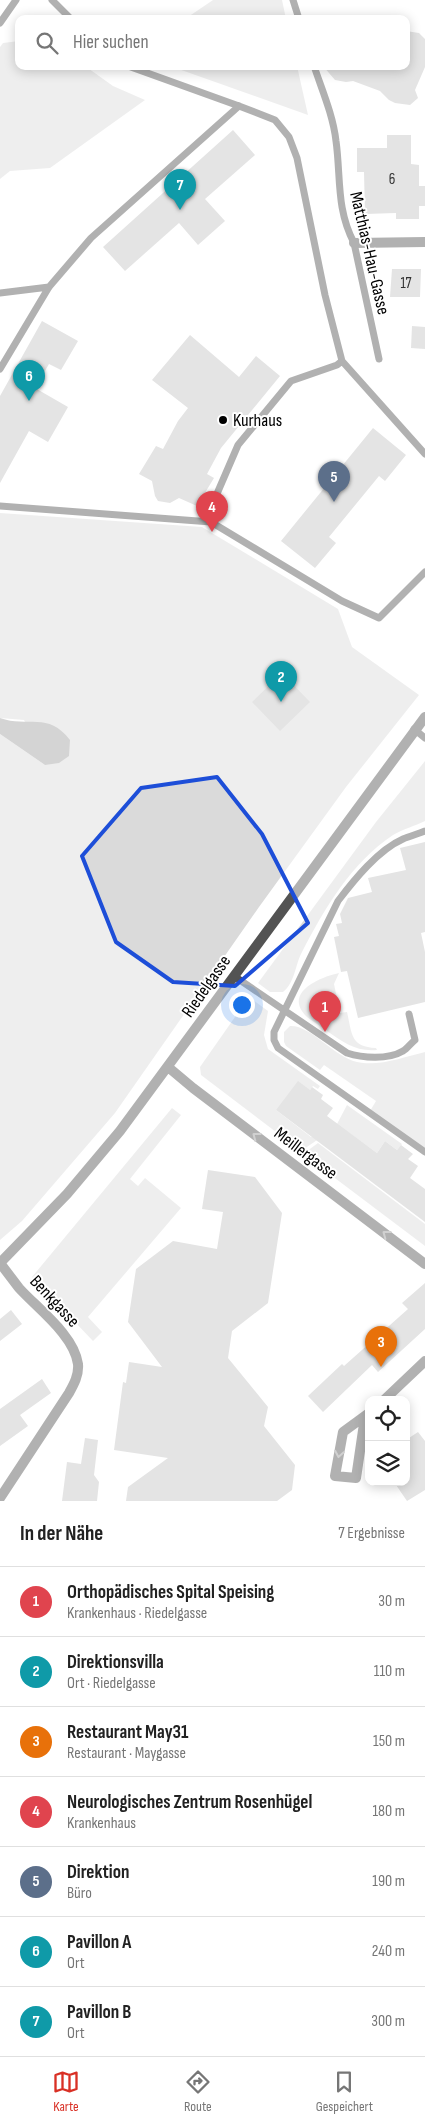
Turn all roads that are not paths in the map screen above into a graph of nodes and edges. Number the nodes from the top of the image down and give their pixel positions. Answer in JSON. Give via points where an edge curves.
{"nodes":[{"id":1,"x":16,"y":0,"type":"edge"},
{"id":2,"x":52,"y":0,"type":"edge"},
{"id":3,"x":293,"y":0,"type":"edge"},
{"id":4,"x":67,"y":15,"type":"edge"},
{"id":5,"x":298,"y":15,"type":"edge"},
{"id":6,"x":0,"y":23,"type":"edge"},
{"id":7,"x":139,"y":70,"type":"edge"},
{"id":8,"x":315,"y":70,"type":"edge"},
{"id":9,"x":239,"y":106,"type":"junction"},
{"id":10,"x":354,"y":242,"type":"junction"},
{"id":11,"x":425,"y":242,"type":"edge"},
{"id":12,"x":49,"y":287,"type":"junction"},
{"id":13,"x":0,"y":293,"type":"edge"},
{"id":14,"x":379,"y":359,"type":"dead end"},
{"id":15,"x":342,"y":361,"type":"junction"},
{"id":16,"x":0,"y":369,"type":"edge"},
{"id":17,"x":425,"y":454,"type":"edge"},
{"id":18,"x":0,"y":506,"type":"edge"},
{"id":19,"x":210,"y":522,"type":"junction"},
{"id":20,"x":425,"y":572,"type":"edge"},
{"id":21,"x":425,"y":716,"type":"edge"},
{"id":22,"x":414,"y":729,"type":"junction"},
{"id":23,"x":425,"y":738,"type":"edge"},
{"id":24,"x":425,"y":831,"type":"edge"},
{"id":25,"x":234,"y":976,"type":"junction"},
{"id":26,"x":285,"y":1010,"type":"junction"},
{"id":27,"x":408,"y":1014,"type":"dead end"},
{"id":28,"x":168,"y":1068,"type":"junction"},
{"id":29,"x":425,"y":1152,"type":"edge"},
{"id":30,"x":0,"y":1263,"type":"edge"},
{"id":31,"x":425,"y":1264,"type":"edge"},
{"id":32,"x":425,"y":1361,"type":"edge"},
{"id":33,"x":388,"y":1396,"type":"edge"},
{"id":34,"x":367,"y":1415,"type":"edge"},
{"id":35,"x":0,"y":1498,"type":"edge"}],
"edges":[{"from":1,"to":6,"type":"lane"},
{"from":2,"to":4,"type":"lane"},
{"from":3,"to":5,"type":"lane"},
{"from":7,"to":9,"type":"lane"},
{"from":8,"to":10,"type":"lane","name":"Matthias-Hau-Gasse","via":[[334,126],[340,204]]},
{"from":9,"to":12,"type":"lane","via":[[91,238]]},
{"from":9,"to":15,"type":"lane","via":[[275,120],[289,137],[297,158]]},
{"from":10,"to":11,"type":"street"},
{"from":10,"to":14,"type":"lane","name":"Matthias-Hau-Gasse"},
{"from":12,"to":13,"type":"lane"},
{"from":12,"to":16,"type":"lane"},
{"from":15,"to":17,"type":"lane"},
{"from":15,"to":19,"type":"lane","via":[[337,366],[291,381],[238,445],[216,496],[215,516]]},
{"from":18,"to":19,"type":"lane"},
{"from":19,"to":20,"type":"lane","via":[[342,601],[379,618]]},
{"from":21,"to":22,"type":"street","name":"Riedelgasse"},
{"from":22,"to":23,"type":"lane"},
{"from":22,"to":25,"type":"street","name":"Riedelgasse"},
{"from":24,"to":26,"type":"lane","via":[[390,847],[338,901]]},
{"from":25,"to":26,"type":"lane"},
{"from":25,"to":28,"type":"street","name":"Riedelgasse"},
{"from":26,"to":27,"type":"lane","via":[[346,1053],[360,1058],[403,1052],[415,1040]]},
{"from":26,"to":29,"type":"lane","via":[[274,1032],[278,1048]]},
{"from":28,"to":30,"type":"street","name":"Riedelgasse","via":[[120,1132],[67,1194]]},
{"from":31,"to":28,"type":"street","name":"Meillergasse","one_way":true},
{"from":30,"to":35,"type":"street","name":"Benkgasse","via":[[68,1339],[78,1364],[76,1381]]},
{"from":32,"to":33,"type":"street"},
{"from":34,"to":34,"type":"street","one_way":true,"via":[[343,1432],[335,1476],[356,1478]]}]}
